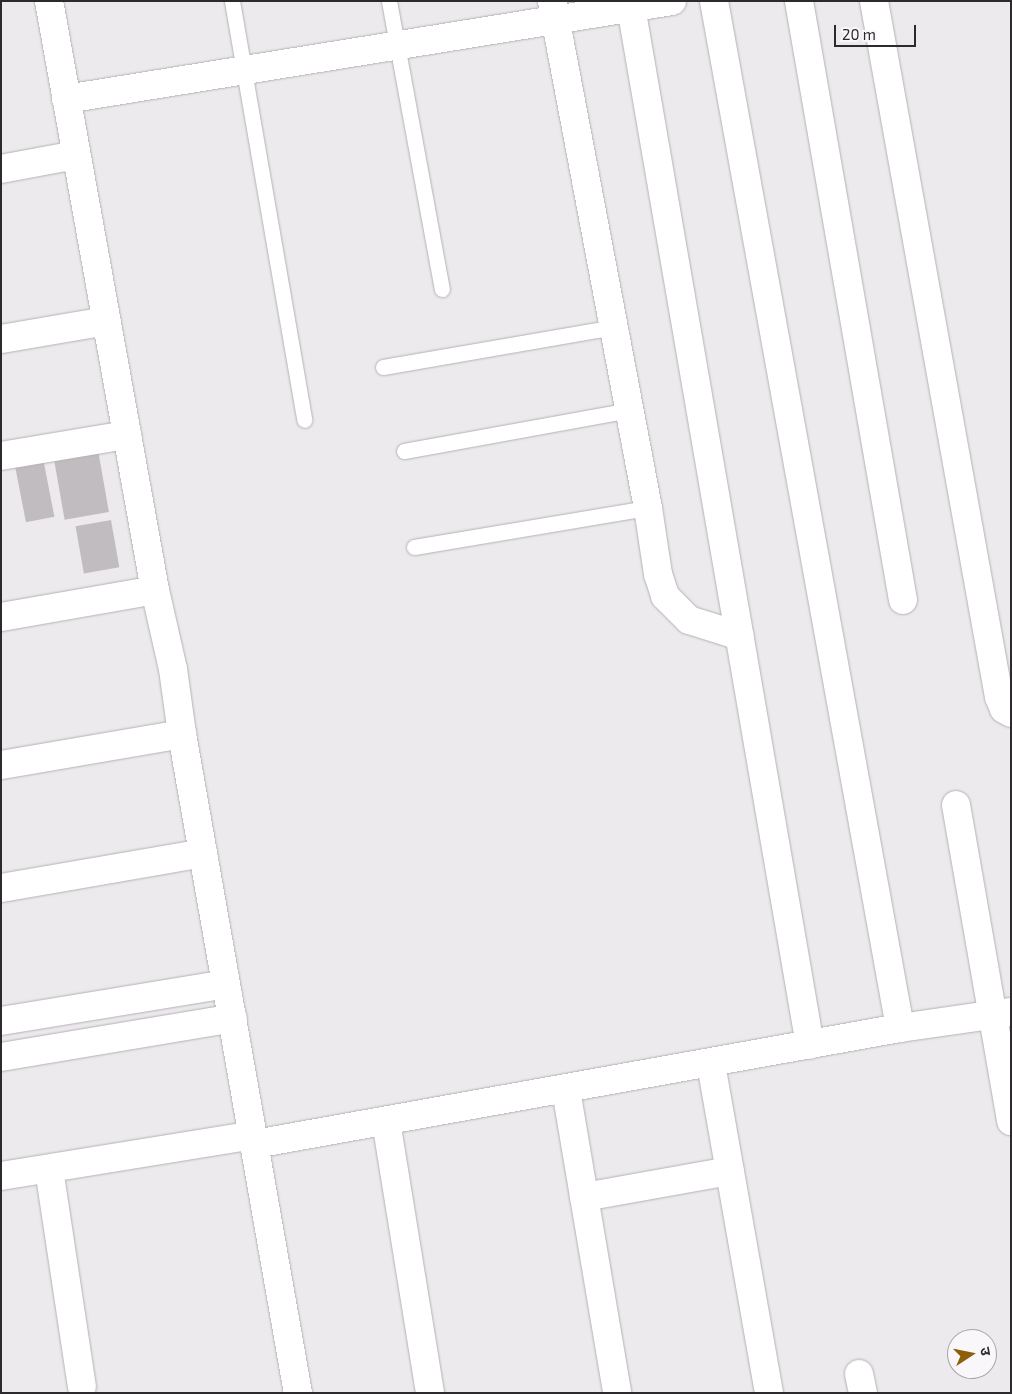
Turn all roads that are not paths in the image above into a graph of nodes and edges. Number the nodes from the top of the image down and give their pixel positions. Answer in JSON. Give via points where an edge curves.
{"nodes":[{"id":1,"x":48,"y":1,"type":"edge"},
{"id":2,"x":232,"y":1,"type":"edge"},
{"id":3,"x":389,"y":1,"type":"edge"},
{"id":4,"x":672,"y":1,"type":"edge"},
{"id":5,"x":714,"y":1,"type":"edge"},
{"id":6,"x":799,"y":1,"type":"edge"},
{"id":7,"x":874,"y":1,"type":"edge"},
{"id":8,"x":630,"y":5,"type":"edge"},
{"id":9,"x":554,"y":11,"type":"edge"},
{"id":10,"x":397,"y":46,"type":"junction"},
{"id":11,"x":244,"y":70,"type":"junction"},
{"id":12,"x":66,"y":99,"type":"junction"},
{"id":13,"x":76,"y":155,"type":"junction"},
{"id":14,"x":1,"y":169,"type":"edge"},
{"id":15,"x":442,"y":289,"type":"dead end"},
{"id":16,"x":106,"y":321,"type":"junction"},
{"id":17,"x":614,"y":328,"type":"junction"},
{"id":18,"x":1,"y":338,"type":"edge"},
{"id":19,"x":384,"y":367,"type":"dead end"},
{"id":20,"x":629,"y":410,"type":"junction"},
{"id":21,"x":304,"y":420,"type":"dead end"},
{"id":22,"x":127,"y":434,"type":"junction"},
{"id":23,"x":404,"y":451,"type":"dead end"},
{"id":24,"x":1,"y":456,"type":"edge"},
{"id":25,"x":648,"y":508,"type":"junction"},
{"id":26,"x":414,"y":547,"type":"dead end"},
{"id":27,"x":155,"y":590,"type":"junction"},
{"id":28,"x":903,"y":600,"type":"dead end"},
{"id":29,"x":1,"y":617,"type":"edge"},
{"id":30,"x":740,"y":636,"type":"junction"},
{"id":31,"x":1011,"y":713,"type":"edge"},
{"id":32,"x":182,"y":734,"type":"junction"},
{"id":33,"x":1,"y":765,"type":"edge"},
{"id":34,"x":956,"y":805,"type":"dead end"},
{"id":35,"x":203,"y":853,"type":"junction"},
{"id":36,"x":1,"y":888,"type":"edge"},
{"id":37,"x":226,"y":984,"type":"junction"},
{"id":38,"x":1002,"y":1013,"type":"edge"},
{"id":39,"x":233,"y":1018,"type":"junction"},
{"id":40,"x":1,"y":1021,"type":"edge"},
{"id":41,"x":900,"y":1028,"type":"junction"},
{"id":42,"x":810,"y":1045,"type":"junction"},
{"id":43,"x":1,"y":1057,"type":"edge"},
{"id":44,"x":711,"y":1064,"type":"junction"},
{"id":45,"x":566,"y":1090,"type":"junction"},
{"id":46,"x":386,"y":1121,"type":"junction"},
{"id":47,"x":1011,"y":1121,"type":"edge"},
{"id":48,"x":254,"y":1140,"type":"junction"},
{"id":49,"x":48,"y":1169,"type":"junction"},
{"id":50,"x":730,"y":1171,"type":"junction"},
{"id":51,"x":1,"y":1176,"type":"edge"},
{"id":52,"x":584,"y":1198,"type":"junction"},
{"id":53,"x":82,"y":1387,"type":"dead end"},
{"id":54,"x":298,"y":1393,"type":"edge"},
{"id":55,"x":430,"y":1393,"type":"edge"},
{"id":56,"x":617,"y":1393,"type":"edge"},
{"id":57,"x":769,"y":1393,"type":"edge"}],
"edges":[{"from":1,"to":12,"type":"street"},
{"from":2,"to":11,"type":"lane"},
{"from":3,"to":10,"type":"lane"},
{"from":4,"to":8,"type":"street"},
{"from":5,"to":41,"type":"street"},
{"from":6,"to":28,"type":"street"},
{"from":7,"to":31,"type":"street","via":[[999,697],[1004,709]]},
{"from":8,"to":9,"type":"street"},
{"from":8,"to":30,"type":"street"},
{"from":9,"to":10,"type":"street"},
{"from":9,"to":17,"type":"street"},
{"from":10,"to":11,"type":"street"},
{"from":10,"to":15,"type":"lane"},
{"from":11,"to":12,"type":"street"},
{"from":11,"to":21,"type":"lane"},
{"from":12,"to":13,"type":"street"},
{"from":13,"to":14,"type":"street"},
{"from":13,"to":16,"type":"street"},
{"from":16,"to":18,"type":"street"},
{"from":16,"to":22,"type":"street"},
{"from":17,"to":19,"type":"lane"},
{"from":17,"to":20,"type":"street"},
{"from":20,"to":23,"type":"lane"},
{"from":20,"to":25,"type":"street"},
{"from":22,"to":24,"type":"street"},
{"from":22,"to":27,"type":"street"},
{"from":25,"to":26,"type":"lane"},
{"from":25,"to":30,"type":"street","via":[[658,574],[665,596],[689,620]]},
{"from":27,"to":29,"type":"street"},
{"from":27,"to":32,"type":"street","via":[[173,668]]},
{"from":30,"to":42,"type":"street"},
{"from":32,"to":33,"type":"street"},
{"from":32,"to":35,"type":"street"},
{"from":34,"to":38,"type":"street"},
{"from":35,"to":36,"type":"street"},
{"from":35,"to":37,"type":"street"},
{"from":37,"to":39,"type":"street"},
{"from":37,"to":40,"type":"street"},
{"from":38,"to":41,"type":"street"},
{"from":38,"to":47,"type":"street"},
{"from":39,"to":43,"type":"street"},
{"from":39,"to":48,"type":"street"},
{"from":41,"to":42,"type":"street"},
{"from":42,"to":44,"type":"street"},
{"from":44,"to":45,"type":"street"},
{"from":44,"to":50,"type":"street"},
{"from":45,"to":46,"type":"street"},
{"from":45,"to":52,"type":"street"},
{"from":46,"to":48,"type":"street"},
{"from":46,"to":55,"type":"street"},
{"from":48,"to":49,"type":"street"},
{"from":48,"to":54,"type":"street"},
{"from":49,"to":51,"type":"street"},
{"from":49,"to":53,"type":"street"},
{"from":50,"to":52,"type":"street"},
{"from":50,"to":57,"type":"street"},
{"from":52,"to":56,"type":"street"}]}
